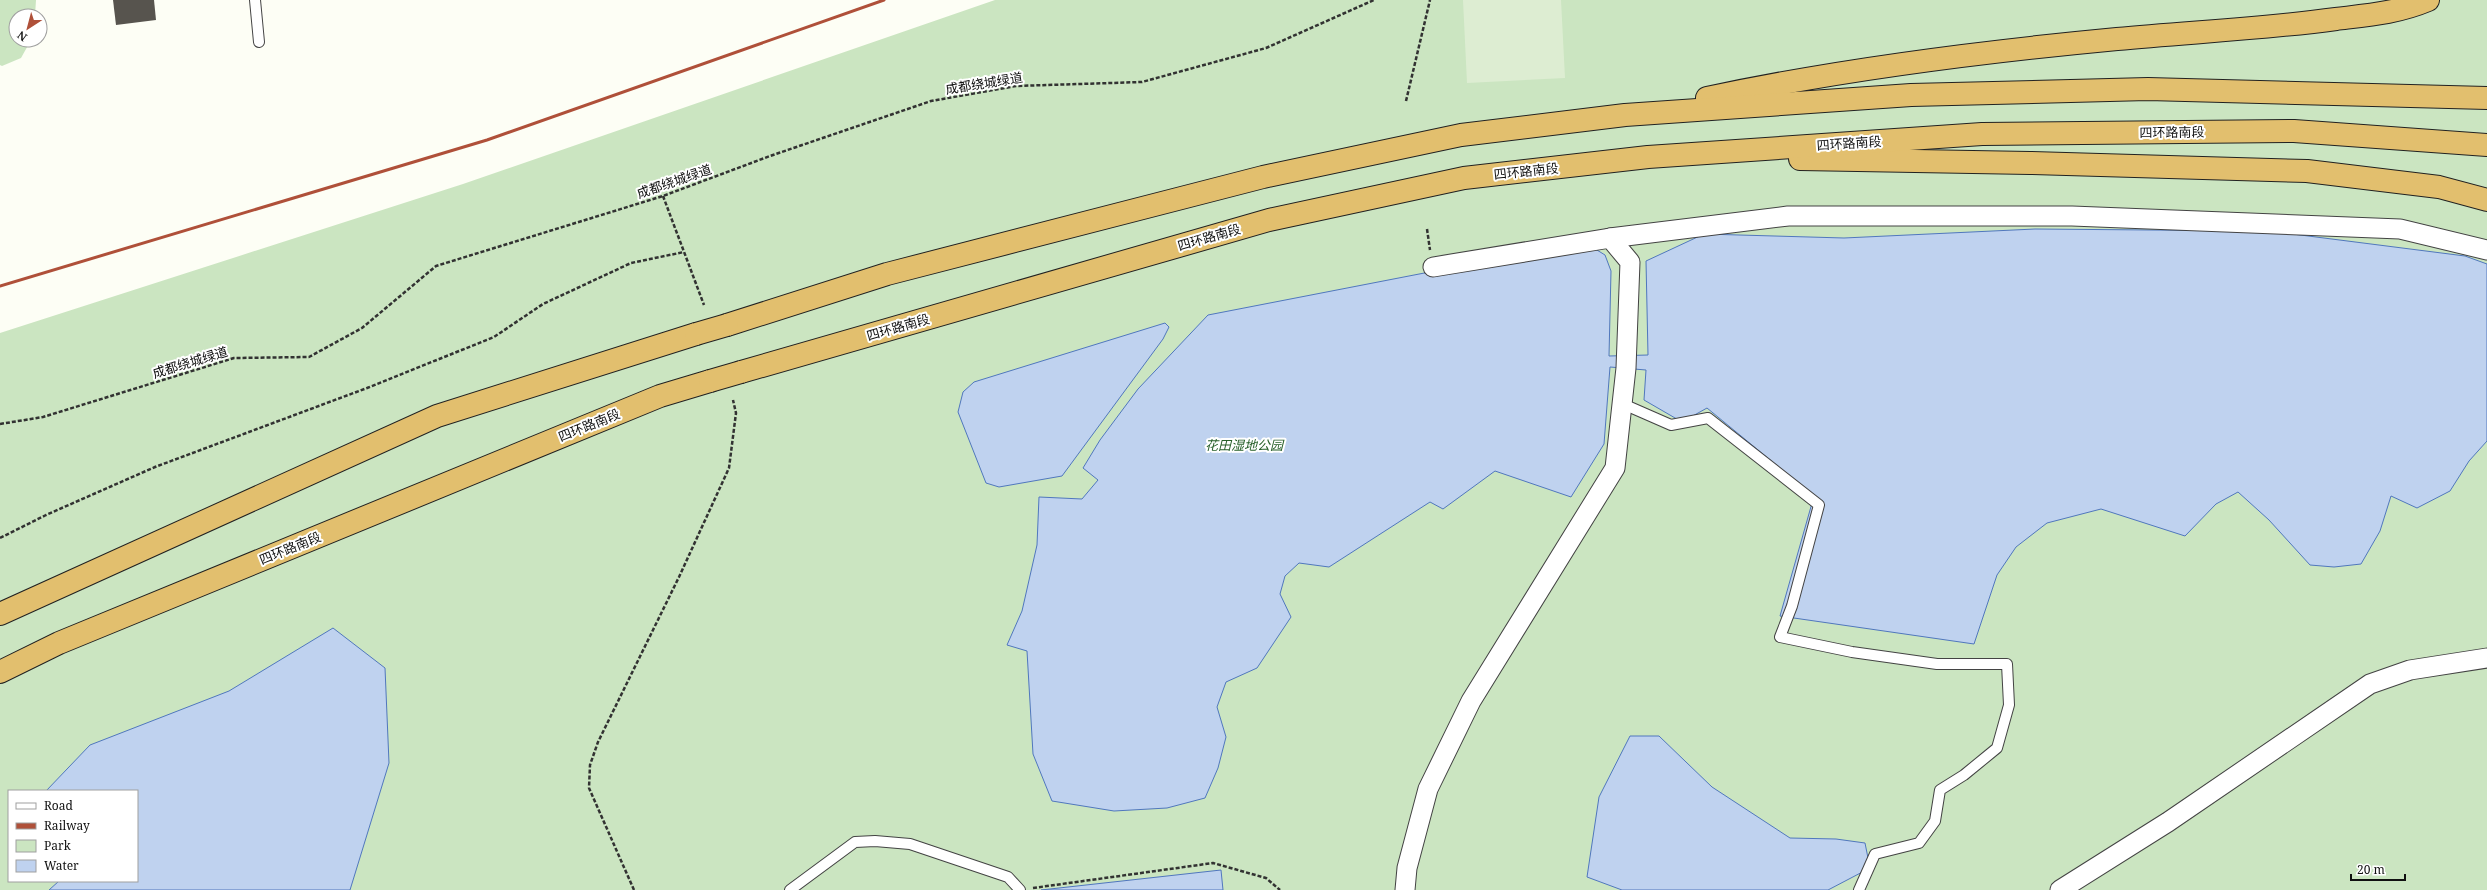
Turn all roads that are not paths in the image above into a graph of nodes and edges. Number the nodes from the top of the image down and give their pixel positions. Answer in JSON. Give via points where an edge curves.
{"nodes":[{"id":1,"x":255,"y":0,"type":"edge"},
{"id":2,"x":2428,"y":0,"type":"edge"},
{"id":3,"x":259,"y":42,"type":"dead end"},
{"id":4,"x":2487,"y":98,"type":"edge"},
{"id":5,"x":1624,"y":115,"type":"junction"},
{"id":6,"x":2487,"y":145,"type":"edge"},
{"id":7,"x":1648,"y":157,"type":"junction"},
{"id":8,"x":2487,"y":200,"type":"edge"},
{"id":9,"x":1610,"y":238,"type":"junction"},
{"id":10,"x":2487,"y":250,"type":"edge"},
{"id":11,"x":1433,"y":267,"type":"dead end"},
{"id":12,"x":1623,"y":404,"type":"junction"},
{"id":13,"x":0,"y":614,"type":"edge"},
{"id":14,"x":2487,"y":658,"type":"edge"},
{"id":15,"x":0,"y":672,"type":"edge"},
{"id":16,"x":790,"y":890,"type":"edge"},
{"id":17,"x":1020,"y":890,"type":"edge"},
{"id":18,"x":1405,"y":890,"type":"edge"},
{"id":19,"x":1858,"y":890,"type":"edge"},
{"id":20,"x":2060,"y":890,"type":"edge"}],
"edges":[{"from":1,"to":3,"type":"lane"},
{"from":2,"to":5,"type":"highway","via":[[2405,10],[2306,23],[1987,53],[1800,78]]},
{"from":4,"to":5,"type":"highway","via":[[2148,89],[1911,94]]},
{"from":5,"to":13,"type":"highway","bridge":true,"via":[[1461,135],[1262,177],[887,274],[437,416]]},
{"from":6,"to":7,"type":"highway","name":"四环路南段","via":[[2294,131],[1982,134]]},
{"from":7,"to":8,"type":"highway","via":[[2022,163],[2307,172],[2440,187]]},
{"from":7,"to":15,"type":"highway","name":"四环路南段","bridge":true,"via":[[1464,178],[1268,220],[652,398],[59,644]]},
{"from":9,"to":10,"type":"street","via":[[1788,216],[2072,216],[2400,229]]},
{"from":9,"to":11,"type":"street"},
{"from":9,"to":12,"type":"street","via":[[1630,262]]},
{"from":12,"to":18,"type":"street","via":[[1615,468],[1470,701],[1428,789],[1407,868]]},
{"from":12,"to":19,"type":"lane","via":[[1671,424],[1708,418],[1819,505],[1792,606],[1780,637],[1852,652],[1937,664],[2007,664],[2008,705],[1997,748],[1964,775],[1940,790],[1935,821],[1919,843],[1875,854]]},
{"from":14,"to":20,"type":"street","via":[[2410,670],[2370,684],[2168,822]]},
{"from":16,"to":17,"type":"lane","via":[[855,842],[875,841],[910,844],[1008,877]]}]}
